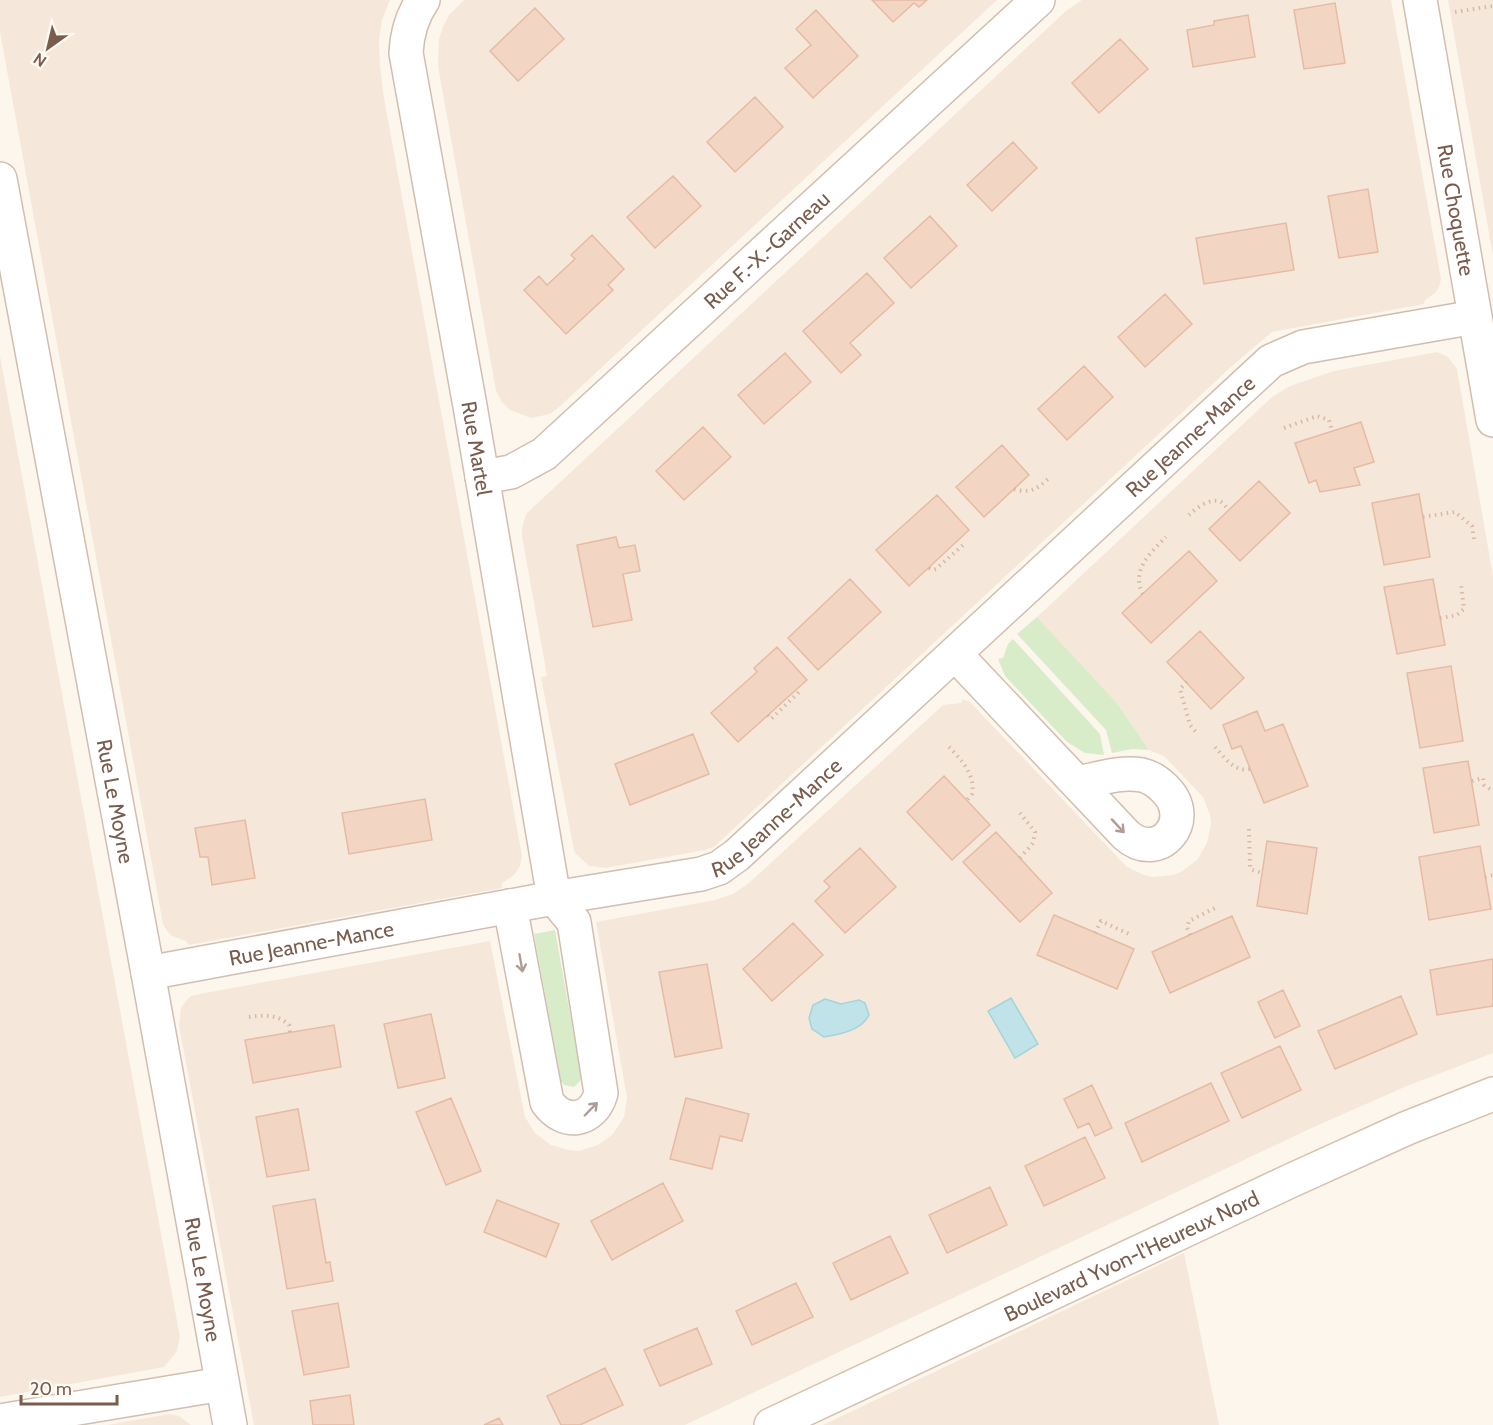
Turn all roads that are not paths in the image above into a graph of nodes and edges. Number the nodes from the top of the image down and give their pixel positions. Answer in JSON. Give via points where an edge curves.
{"nodes":[{"id":1,"x":423,"y":0,"type":"edge"},
{"id":2,"x":1038,"y":0,"type":"edge"},
{"id":3,"x":1433,"y":7,"type":"edge"},
{"id":4,"x":0,"y":179,"type":"edge"},
{"id":5,"x":1475,"y":317,"type":"junction"},
{"id":6,"x":1493,"y":420,"type":"edge"},
{"id":7,"x":482,"y":477,"type":"junction"},
{"id":8,"x":956,"y":655,"type":"junction"},
{"id":9,"x":1078,"y":783,"type":"dead end"},
{"id":10,"x":554,"y":898,"type":"junction"},
{"id":11,"x":510,"y":906,"type":"junction"},
{"id":12,"x":148,"y":973,"type":"junction"},
{"id":13,"x":1493,"y":1094,"type":"edge"},
{"id":14,"x":222,"y":1384,"type":"junction"},
{"id":15,"x":0,"y":1421,"type":"edge"},
{"id":16,"x":230,"y":1425,"type":"edge"},
{"id":17,"x":771,"y":1425,"type":"edge"}],
"edges":[{"from":1,"to":7,"type":"street","name":"Rue Martel","via":[[409,29],[406,53]]},
{"from":2,"to":7,"type":"street","name":"Rue F.-X.-Garneau","via":[[544,454],[511,472]]},
{"from":3,"to":5,"type":"street","name":"Rue Choquette"},
{"from":4,"to":12,"type":"street","name":"Rue Le Moyne"},
{"from":5,"to":6,"type":"street","name":"Rue Choquette"},
{"from":5,"to":8,"type":"street","name":"Rue Jeanne-Mance","via":[[1303,347],[1276,357]]},
{"from":7,"to":10,"type":"street","name":"Rue Martel"},
{"from":8,"to":9,"type":"street"},
{"from":8,"to":10,"type":"street","name":"Rue Jeanne-Mance","via":[[727,863],[702,874]]},
{"from":10,"to":11,"type":"street","name":"Rue Jeanne-Mance"},
{"from":11,"to":10,"type":"street","one_way":true,"via":[[547,1102],[556,1113],[577,1118],[596,1107],[601,1093],[574,922]]},
{"from":11,"to":12,"type":"street","name":"Rue Jeanne-Mance"},
{"from":12,"to":14,"type":"street","name":"Rue Le Moyne"},
{"from":13,"to":17,"type":"street","name":"Boulevard Yvon-l'Heureux Nord","via":[[1290,1181]]},
{"from":14,"to":15,"type":"street"},
{"from":14,"to":16,"type":"street","name":"Rue Le Moyne"}]}
